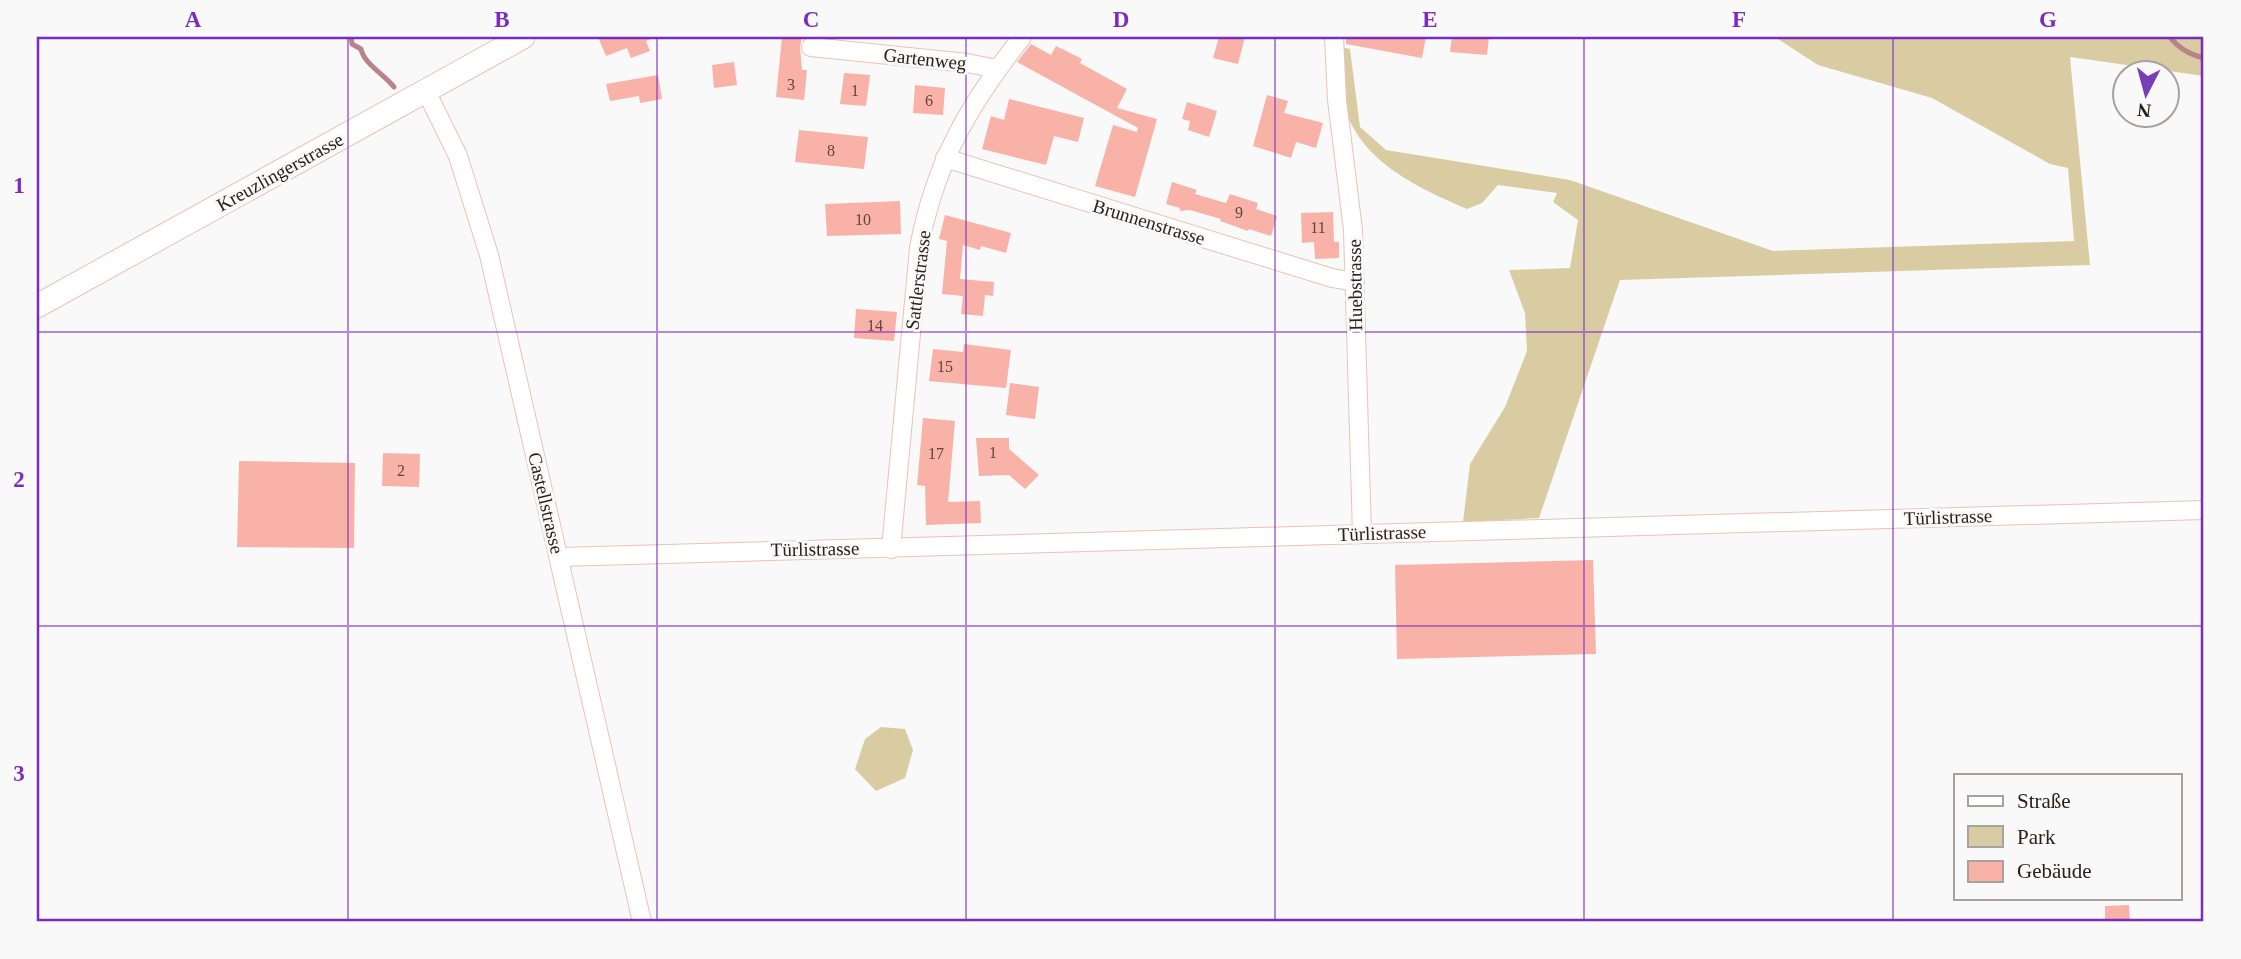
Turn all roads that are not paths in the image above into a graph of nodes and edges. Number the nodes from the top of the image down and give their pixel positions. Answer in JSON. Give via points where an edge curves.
{"nodes":[{"id":1,"x":523,"y":37,"type":"edge"},
{"id":2,"x":1022,"y":37,"type":"edge"},
{"id":3,"x":1334,"y":37,"type":"edge"},
{"id":4,"x":811,"y":47,"type":"dead end"},
{"id":5,"x":997,"y":69,"type":"junction"},
{"id":6,"x":426,"y":92,"type":"junction"},
{"id":7,"x":944,"y":159,"type":"junction"},
{"id":8,"x":1354,"y":282,"type":"junction"},
{"id":9,"x":37,"y":306,"type":"edge"},
{"id":10,"x":2204,"y":510,"type":"edge"},
{"id":11,"x":1362,"y":534,"type":"junction"},
{"id":12,"x":891,"y":549,"type":"junction"},
{"id":13,"x":559,"y":557,"type":"junction"},
{"id":14,"x":642,"y":922,"type":"edge"}],
"edges":[{"from":1,"to":6,"type":"main road","name":"Kreuzlingerstrasse"},
{"from":2,"to":5,"type":"street","name":"Sattlerstrasse"},
{"from":3,"to":8,"type":"street","name":"Huebstrasse"},
{"from":4,"to":5,"type":"street","name":"Gartenweg"},
{"from":5,"to":7,"type":"street","name":"Sattlerstrasse"},
{"from":6,"to":9,"type":"main road","name":"Kreuzlingerstrasse"},
{"from":6,"to":13,"type":"street","name":"Castellstrasse","via":[[474,201]]},
{"from":7,"to":8,"type":"street","name":"Brunnenstrasse"},
{"from":7,"to":12,"type":"street","name":"Sattlerstrasse","via":[[919,248]]},
{"from":8,"to":11,"type":"street","name":"Huebstrasse"},
{"from":10,"to":11,"type":"street","name":"Türlistrasse"},
{"from":11,"to":12,"type":"street","name":"Türlistrasse"},
{"from":12,"to":13,"type":"street","name":"Türlistrasse"},
{"from":13,"to":14,"type":"street","name":"Castellstrasse"}]}
